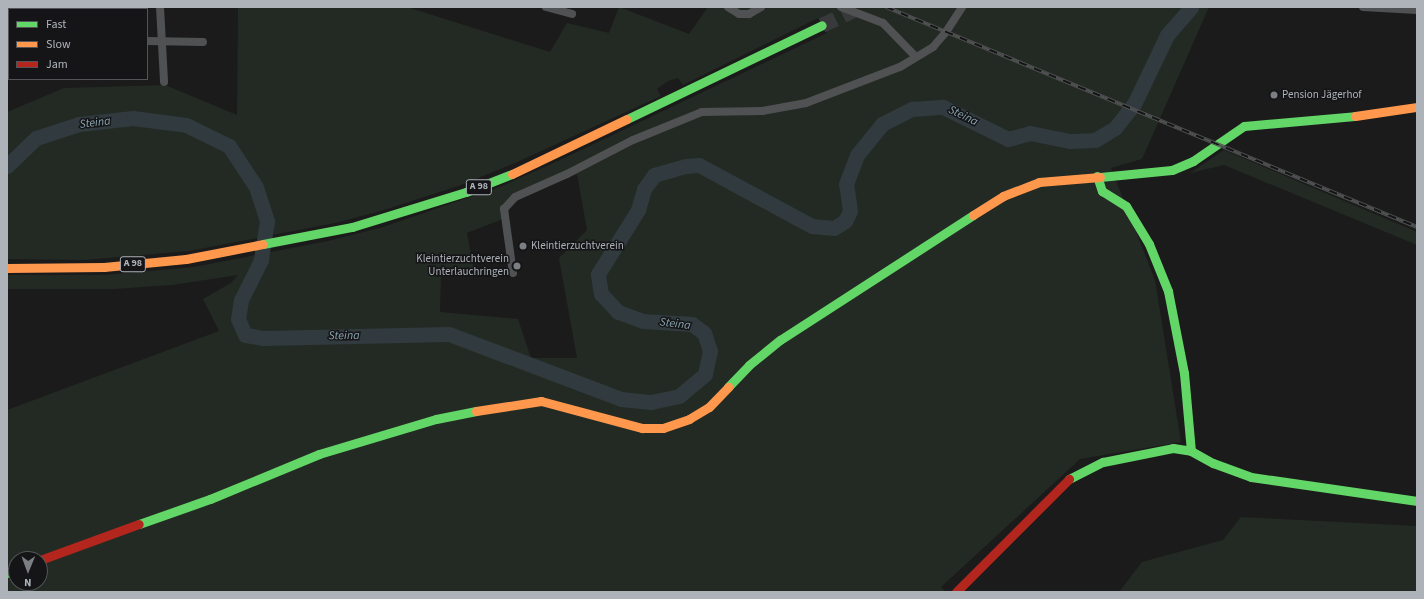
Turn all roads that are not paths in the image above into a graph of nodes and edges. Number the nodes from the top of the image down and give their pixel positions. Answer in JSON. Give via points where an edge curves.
{"nodes":[{"id":1,"x":160,"y":7,"type":"edge"},
{"id":2,"x":546,"y":7,"type":"edge"},
{"id":3,"x":728,"y":7,"type":"edge"},
{"id":4,"x":761,"y":7,"type":"edge"},
{"id":5,"x":841,"y":7,"type":"edge"},
{"id":6,"x":962,"y":7,"type":"edge"},
{"id":7,"x":1363,"y":7,"type":"edge"},
{"id":8,"x":1417,"y":10,"type":"edge"},
{"id":9,"x":572,"y":14,"type":"dead end"},
{"id":10,"x":822,"y":25,"type":"tunnel mouth"},
{"id":11,"x":148,"y":41,"type":"edge"},
{"id":12,"x":162,"y":42,"type":"junction"},
{"id":13,"x":203,"y":42,"type":"dead end"},
{"id":14,"x":915,"y":56,"type":"junction"},
{"id":15,"x":164,"y":82,"type":"dead end"},
{"id":16,"x":1417,"y":107,"type":"edge"},
{"id":17,"x":1097,"y":176,"type":"junction"},
{"id":18,"x":7,"y":268,"type":"edge"},
{"id":19,"x":513,"y":274,"type":"dead end"},
{"id":20,"x":1191,"y":451,"type":"junction"},
{"id":21,"x":1417,"y":501,"type":"edge"},
{"id":22,"x":48,"y":557,"type":"edge"},
{"id":23,"x":956,"y":592,"type":"edge"}],
"edges":[{"from":1,"to":12,"type":"street"},
{"from":2,"to":9,"type":"street"},
{"from":3,"to":4,"type":"street","via":[[739,14],[749,14]]},
{"from":5,"to":14,"type":"street","via":[[883,23]]},
{"from":6,"to":14,"type":"street","via":[[942,37],[933,46]]},
{"from":7,"to":8,"type":"street"},
{"from":10,"to":18,"type":"main road","number":"A 98","via":[[524,170],[414,209],[352,227],[289,241],[186,259],[104,267]]},
{"from":11,"to":12,"type":"street"},
{"from":12,"to":13,"type":"street"},
{"from":12,"to":15,"type":"street"},
{"from":14,"to":19,"type":"street","via":[[900,67],[806,103],[762,111],[702,112],[668,124],[515,197],[504,209]]},
{"from":16,"to":17,"type":"main road","via":[[1370,115],[1260,123],[1232,132],[1193,161],[1172,170]]},
{"from":17,"to":20,"type":"main road","via":[[1102,190],[1126,206],[1149,244],[1168,291],[1184,373]]},
{"from":17,"to":22,"type":"main road","via":[[1039,182],[1003,196],[780,340],[749,365],[708,407],[689,419],[663,428],[642,428],[565,406],[541,402],[517,403],[436,419],[319,454],[210,499]]},
{"from":20,"to":21,"type":"main road","via":[[1213,463],[1251,477]]},
{"from":20,"to":23,"type":"main road","via":[[1172,448],[1103,462],[1073,475]]}]}
